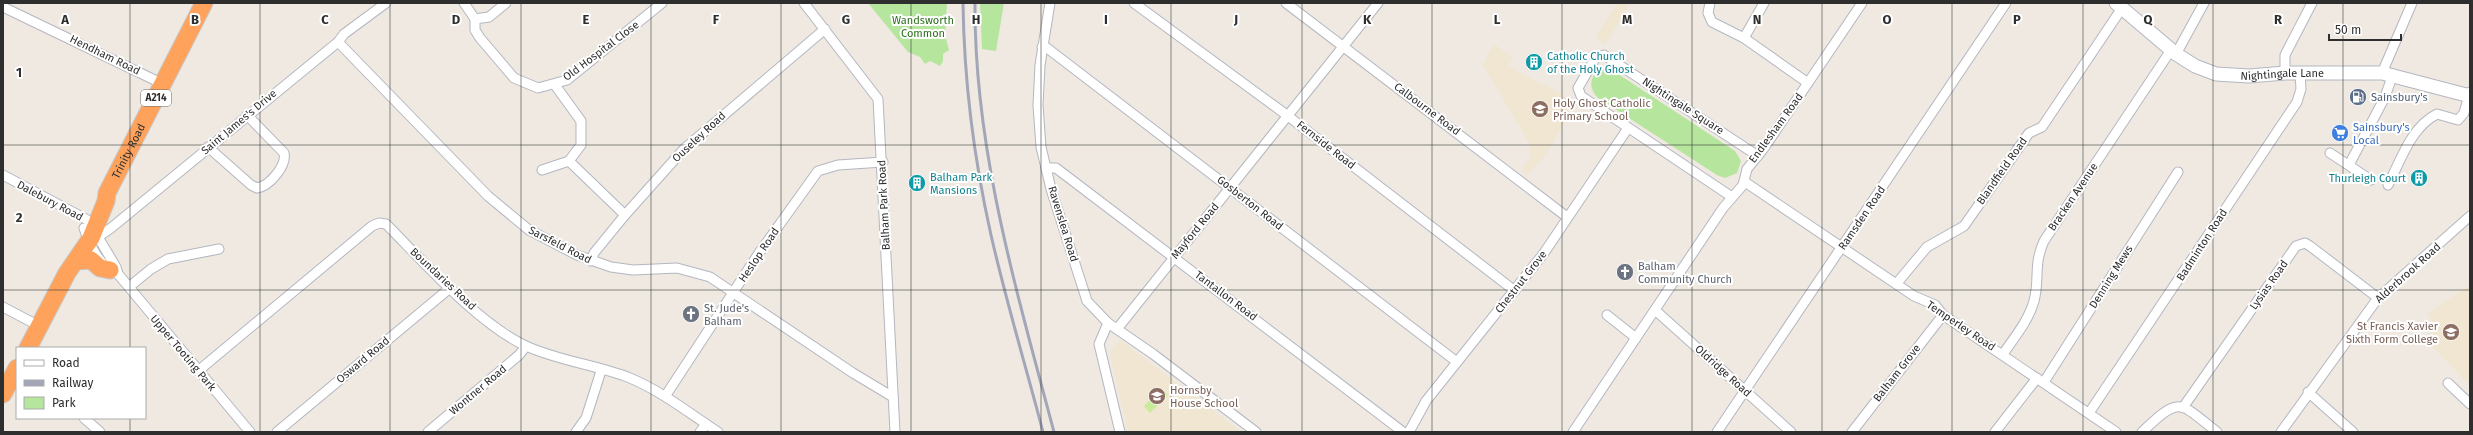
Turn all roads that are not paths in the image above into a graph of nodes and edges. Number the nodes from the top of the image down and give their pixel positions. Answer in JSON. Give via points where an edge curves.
{"nodes":[{"id":1,"x":204,"y":3,"type":"edge"},
{"id":2,"x":386,"y":3,"type":"edge"},
{"id":3,"x":464,"y":3,"type":"edge"},
{"id":4,"x":506,"y":3,"type":"edge"},
{"id":5,"x":662,"y":3,"type":"edge"},
{"id":6,"x":804,"y":3,"type":"edge"},
{"id":7,"x":1050,"y":3,"type":"edge"},
{"id":8,"x":1134,"y":3,"type":"edge"},
{"id":9,"x":1286,"y":3,"type":"edge"},
{"id":10,"x":1378,"y":3,"type":"edge"},
{"id":11,"x":1710,"y":3,"type":"edge"},
{"id":12,"x":1764,"y":3,"type":"edge"},
{"id":13,"x":1862,"y":3,"type":"edge"},
{"id":14,"x":2006,"y":3,"type":"edge"},
{"id":15,"x":2204,"y":3,"type":"edge"},
{"id":16,"x":2312,"y":3,"type":"edge"},
{"id":17,"x":2412,"y":3,"type":"edge"},
{"id":18,"x":2119,"y":6,"type":"edge"},
{"id":19,"x":3,"y":7,"type":"edge"},
{"id":20,"x":475,"y":19,"type":"junction"},
{"id":21,"x":825,"y":29,"type":"junction"},
{"id":22,"x":1744,"y":38,"type":"junction"},
{"id":23,"x":338,"y":42,"type":"junction"},
{"id":24,"x":1345,"y":46,"type":"junction"},
{"id":25,"x":1042,"y":47,"type":"junction"},
{"id":26,"x":2173,"y":52,"type":"junction"},
{"id":27,"x":2285,"y":73,"type":"junction"},
{"id":28,"x":2300,"y":73,"type":"junction"},
{"id":29,"x":2388,"y":74,"type":"junction"},
{"id":30,"x":1808,"y":83,"type":"junction"},
{"id":31,"x":163,"y":84,"type":"junction"},
{"id":32,"x":555,"y":85,"type":"junction"},
{"id":33,"x":2469,"y":95,"type":"edge"},
{"id":34,"x":247,"y":115,"type":"junction"},
{"id":35,"x":1288,"y":116,"type":"junction"},
{"id":36,"x":1628,"y":128,"type":"junction"},
{"id":37,"x":208,"y":147,"type":"junction"},
{"id":38,"x":2330,"y":153,"type":"dead end"},
{"id":39,"x":1758,"y":156,"type":"junction"},
{"id":40,"x":569,"y":161,"type":"junction"},
{"id":41,"x":883,"y":162,"type":"junction"},
{"id":42,"x":2349,"y":165,"type":"junction"},
{"id":43,"x":1046,"y":168,"type":"junction"},
{"id":44,"x":542,"y":170,"type":"dead end"},
{"id":45,"x":2178,"y":172,"type":"dead end"},
{"id":46,"x":3,"y":175,"type":"edge"},
{"id":47,"x":2371,"y":180,"type":"dead end"},
{"id":48,"x":1745,"y":182,"type":"junction"},
{"id":49,"x":2388,"y":185,"type":"dead end"},
{"id":50,"x":1230,"y":188,"type":"junction"},
{"id":51,"x":1732,"y":197,"type":"junction"},
{"id":52,"x":625,"y":215,"type":"junction"},
{"id":53,"x":2470,"y":216,"type":"edge"},
{"id":54,"x":1567,"y":217,"type":"junction"},
{"id":55,"x":91,"y":232,"type":"junction"},
{"id":56,"x":1842,"y":246,"type":"junction"},
{"id":57,"x":219,"y":249,"type":"dead end"},
{"id":58,"x":1174,"y":257,"type":"junction"},
{"id":59,"x":591,"y":261,"type":"junction"},
{"id":60,"x":74,"y":264,"type":"junction"},
{"id":61,"x":114,"y":272,"type":"junction"},
{"id":62,"x":1897,"y":283,"type":"junction"},
{"id":63,"x":129,"y":287,"type":"junction"},
{"id":64,"x":450,"y":288,"type":"junction"},
{"id":65,"x":1515,"y":291,"type":"junction"},
{"id":66,"x":734,"y":292,"type":"junction"},
{"id":67,"x":2378,"y":298,"type":"junction"},
{"id":68,"x":3,"y":307,"type":"edge"},
{"id":69,"x":1655,"y":310,"type":"junction"},
{"id":70,"x":1607,"y":315,"type":"dead end"},
{"id":71,"x":1943,"y":316,"type":"junction"},
{"id":72,"x":1108,"y":323,"type":"junction"},
{"id":73,"x":39,"y":326,"type":"junction"},
{"id":74,"x":1117,"y":329,"type":"junction"},
{"id":75,"x":1636,"y":338,"type":"junction"},
{"id":76,"x":526,"y":346,"type":"junction"},
{"id":77,"x":28,"y":347,"type":"edge"},
{"id":78,"x":2003,"y":354,"type":"junction"},
{"id":79,"x":1457,"y":362,"type":"junction"},
{"id":80,"x":601,"y":371,"type":"junction"},
{"id":81,"x":16,"y":372,"type":"edge"},
{"id":82,"x":198,"y":372,"type":"junction"},
{"id":83,"x":2040,"y":380,"type":"junction"},
{"id":84,"x":2448,"y":383,"type":"dead end"},
{"id":85,"x":1745,"y":392,"type":"junction"},
{"id":86,"x":2308,"y":392,"type":"junction"},
{"id":87,"x":3,"y":394,"type":"edge"},
{"id":88,"x":666,"y":395,"type":"junction"},
{"id":89,"x":893,"y":397,"type":"junction"},
{"id":90,"x":2470,"y":404,"type":"edge"},
{"id":91,"x":2184,"y":406,"type":"junction"},
{"id":92,"x":2089,"y":413,"type":"junction"},
{"id":93,"x":85,"y":419,"type":"edge"},
{"id":94,"x":706,"y":424,"type":"junction"},
{"id":95,"x":100,"y":432,"type":"edge"},
{"id":96,"x":250,"y":432,"type":"edge"},
{"id":97,"x":276,"y":432,"type":"edge"},
{"id":98,"x":428,"y":432,"type":"edge"},
{"id":99,"x":576,"y":432,"type":"edge"},
{"id":100,"x":700,"y":432,"type":"edge"},
{"id":101,"x":718,"y":432,"type":"edge"},
{"id":102,"x":895,"y":432,"type":"edge"},
{"id":103,"x":1120,"y":432,"type":"edge"},
{"id":104,"x":1256,"y":432,"type":"edge"},
{"id":105,"x":1403,"y":432,"type":"edge"},
{"id":106,"x":1408,"y":432,"type":"edge"},
{"id":107,"x":1573,"y":432,"type":"edge"},
{"id":108,"x":1718,"y":432,"type":"edge"},
{"id":109,"x":1791,"y":432,"type":"edge"},
{"id":110,"x":1852,"y":432,"type":"edge"},
{"id":111,"x":1995,"y":432,"type":"edge"},
{"id":112,"x":2116,"y":432,"type":"edge"},
{"id":113,"x":2142,"y":432,"type":"edge"},
{"id":114,"x":2217,"y":432,"type":"edge"},
{"id":115,"x":2281,"y":432,"type":"edge"},
{"id":116,"x":2353,"y":432,"type":"edge"}],
"edges":[{"from":1,"to":31,"type":"highway","name":"Trinity Road","number":"A214"},
{"from":2,"to":23,"type":"street","name":"Saint James's Drive","via":[[344,34]]},
{"from":3,"to":20,"type":"street","name":"Old Hospital Close"},
{"from":4,"to":20,"type":"street","via":[[489,17]]},
{"from":5,"to":32,"type":"street","name":"Old Hospital Close","via":[[567,80]]},
{"from":6,"to":21,"type":"street","name":"Balham Park Road"},
{"from":7,"to":25,"type":"street","name":"Ravenslea Road"},
{"from":8,"to":35,"type":"street","name":"Fernside Road"},
{"from":9,"to":24,"type":"street","name":"Calbourne Road"},
{"from":10,"to":24,"type":"street","name":"Mayford Road"},
{"from":11,"to":22,"type":"street","via":[[1708,13],[1712,22]]},
{"from":12,"to":22,"type":"street"},
{"from":13,"to":30,"type":"street","name":"Endlesham Road"},
{"from":14,"to":56,"type":"street","name":"Ramsden Road"},
{"from":15,"to":26,"type":"street","name":"Bracken Avenue"},
{"from":16,"to":27,"type":"street","via":[[2285,55]]},
{"from":17,"to":29,"type":"street"},
{"from":18,"to":26,"type":"main road","name":"Nightingale Lane"},
{"from":18,"to":62,"type":"street","name":"Blandfield Road","via":[[2042,127],[2029,133],[1964,226],[1927,247]]},
{"from":19,"to":31,"type":"street","name":"Hendham Road"},
{"from":20,"to":32,"type":"street","name":"Old Hospital Close","via":[[475,30],[480,38],[514,78],[538,88]]},
{"from":21,"to":41,"type":"street","name":"Balham Park Road","via":[[878,99]]},
{"from":21,"to":52,"type":"street","name":"Ouseley Road","via":[[684,149]]},
{"from":22,"to":30,"type":"street"},
{"from":23,"to":34,"type":"street","name":"Saint James's Drive"},
{"from":23,"to":59,"type":"street","name":"Sarsfeld Road","via":[[488,196],[529,230]]},
{"from":24,"to":35,"type":"street","name":"Mayford Road"},
{"from":24,"to":54,"type":"street","name":"Calbourne Road"},
{"from":25,"to":43,"type":"street","name":"Ravenslea Road","via":[[1038,105],[1041,147]]},
{"from":25,"to":50,"type":"street","name":"Gosberton Road","via":[[1047,48]]},
{"from":26,"to":27,"type":"main road","name":"Nightingale Lane","via":[[2195,66],[2216,74],[2248,76]]},
{"from":26,"to":78,"type":"street","name":"Bracken Avenue","via":[[2044,241],[2037,256],[2034,301]]},
{"from":27,"to":28,"type":"main road","name":"Nightingale Lane"},
{"from":28,"to":29,"type":"main road","name":"Nightingale Lane"},
{"from":28,"to":92,"type":"street","name":"Badminton Road","via":[[2301,89],[2297,102]]},
{"from":29,"to":33,"type":"main road","name":"Nightingale Lane"},
{"from":29,"to":42,"type":"street","via":[[2385,97]]},
{"from":30,"to":39,"type":"street","name":"Endlesham Road"},
{"from":31,"to":55,"type":"highway","name":"Trinity Road","number":"A214","via":[[107,193],[101,197]]},
{"from":32,"to":40,"type":"street","via":[[581,121],[581,145]]},
{"from":33,"to":49,"type":"street","via":[[2464,113],[2458,120],[2437,114],[2426,120],[2403,152]]},
{"from":34,"to":37,"type":"street","name":"Saint James's Drive"},
{"from":34,"to":37,"type":"street","via":[[284,153],[283,165],[265,185],[257,188],[250,185]]},
{"from":35,"to":50,"type":"street","name":"Mayford Road"},
{"from":35,"to":65,"type":"street","name":"Fernside Road"},
{"from":36,"to":39,"type":"street","name":"Nightingale Square","via":[[1579,94],[1580,84],[1600,54]]},
{"from":36,"to":51,"type":"street","name":"Nightingale Square"},
{"from":36,"to":54,"type":"street","name":"Chestnut Grove"},
{"from":37,"to":55,"type":"street","name":"Saint James's Drive"},
{"from":38,"to":42,"type":"street"},
{"from":39,"to":48,"type":"street","name":"Endlesham Road","via":[[1747,169]]},
{"from":40,"to":44,"type":"street"},
{"from":40,"to":52,"type":"street"},
{"from":41,"to":66,"type":"street","name":"Heslop Road","via":[[838,165],[818,172]]},
{"from":41,"to":89,"type":"street","name":"Balham Park Road"},
{"from":42,"to":47,"type":"street"},
{"from":43,"to":58,"type":"street","name":"Tantallon Road","via":[[1056,168]]},
{"from":43,"to":72,"type":"street","name":"Ravenslea Road","via":[[1087,301]]},
{"from":45,"to":83,"type":"street","name":"Denning Mews"},
{"from":46,"to":55,"type":"street","name":"Dalebury Road"},
{"from":48,"to":51,"type":"street","name":"Endlesham Road"},
{"from":48,"to":56,"type":"street","name":"Temperley Road"},
{"from":50,"to":58,"type":"street","name":"Mayford Road"},
{"from":50,"to":79,"type":"street","name":"Gosberton Road"},
{"from":51,"to":69,"type":"street","name":"Endlesham Road"},
{"from":52,"to":59,"type":"street","name":"Ouseley Road","via":[[594,253]]},
{"from":53,"to":67,"type":"street","name":"Alderbrook Road"},
{"from":54,"to":65,"type":"street","name":"Chestnut Grove"},
{"from":55,"to":60,"type":"highway","name":"Trinity Road","number":"A214","via":[[72,253]]},
{"from":55,"to":61,"type":"street","name":"Upper Tooting Park","via":[[99,258]]},
{"from":56,"to":62,"type":"street","name":"Temperley Road"},
{"from":56,"to":85,"type":"street","name":"Ramsden Road"},
{"from":57,"to":63,"type":"street","via":[[168,259]]},
{"from":58,"to":74,"type":"street","name":"Mayford Road"},
{"from":58,"to":105,"type":"street","name":"Tantallon Road"},
{"from":59,"to":66,"type":"street","name":"Sarsfeld Road","via":[[633,270],[677,268],[693,271],[710,277]]},
{"from":60,"to":61,"type":"highway","via":[[91,260],[100,268]]},
{"from":60,"to":73,"type":"highway","name":"Trinity Road","number":"A214"},
{"from":61,"to":63,"type":"street","name":"Upper Tooting Park"},
{"from":62,"to":71,"type":"street","name":"Temperley Road","via":[[1914,296],[1935,305]]},
{"from":63,"to":82,"type":"street","name":"Upper Tooting Park"},
{"from":64,"to":76,"type":"street","name":"Boundaries Road","via":[[496,327]]},
{"from":64,"to":82,"type":"street","name":"Boundaries Road","via":[[386,224],[379,223],[372,226]]},
{"from":64,"to":97,"type":"street","name":"Osward Road"},
{"from":65,"to":79,"type":"street","name":"Chestnut Grove"},
{"from":66,"to":88,"type":"street","name":"Heslop Road"},
{"from":66,"to":89,"type":"street","name":"Sarsfeld Road","via":[[859,377]]},
{"from":67,"to":86,"type":"street","name":"Alderbrook Road"},
{"from":67,"to":91,"type":"street","name":"Lysias Road","via":[[2310,246],[2305,243],[2296,246]]},
{"from":68,"to":73,"type":"street"},
{"from":69,"to":75,"type":"street","name":"Endlesham Road"},
{"from":69,"to":85,"type":"street","name":"Oldridge Road"},
{"from":70,"to":75,"type":"street"},
{"from":71,"to":78,"type":"street","name":"Temperley Road"},
{"from":71,"to":110,"type":"street","name":"Balham Grove"},
{"from":72,"to":74,"type":"street","name":"Ravenslea Road"},
{"from":72,"to":103,"type":"street","via":[[1099,344]]},
{"from":73,"to":77,"type":"highway","name":"Trinity Road","number":"A214"},
{"from":74,"to":104,"type":"street","name":"Ravenslea Road"},
{"from":75,"to":107,"type":"street","name":"Endlesham Road"},
{"from":76,"to":80,"type":"street","name":"Boundaries Road"},
{"from":76,"to":98,"type":"street","name":"Wontner Road","via":[[519,355]]},
{"from":78,"to":83,"type":"street","name":"Temperley Road"},
{"from":79,"to":106,"type":"street","name":"Chestnut Grove","via":[[1426,401]]},
{"from":80,"to":88,"type":"street","name":"Boundaries Road","via":[[629,378]]},
{"from":80,"to":99,"type":"street","via":[[586,418]]},
{"from":81,"to":87,"type":"highway"},
{"from":82,"to":96,"type":"street","name":"Upper Tooting Park"},
{"from":83,"to":92,"type":"street","name":"Temperley Road"},
{"from":83,"to":111,"type":"street","name":"Denning Mews"},
{"from":84,"to":90,"type":"street"},
{"from":85,"to":108,"type":"street","name":"Ramsden Road"},
{"from":85,"to":109,"type":"street","name":"Oldridge Road"},
{"from":86,"to":115,"type":"street","name":"Alderbrook Road"},
{"from":86,"to":116,"type":"street"},
{"from":88,"to":94,"type":"street","name":"Boundaries Road"},
{"from":89,"to":102,"type":"street","name":"Balham Park Road"},
{"from":91,"to":113,"type":"street","via":[[2171,407]]},
{"from":91,"to":114,"type":"street"},
{"from":92,"to":112,"type":"street","name":"Temperley Road"},
{"from":93,"to":95,"type":"street"},
{"from":94,"to":100,"type":"street"},
{"from":94,"to":101,"type":"street","name":"Boundaries Road"}]}
